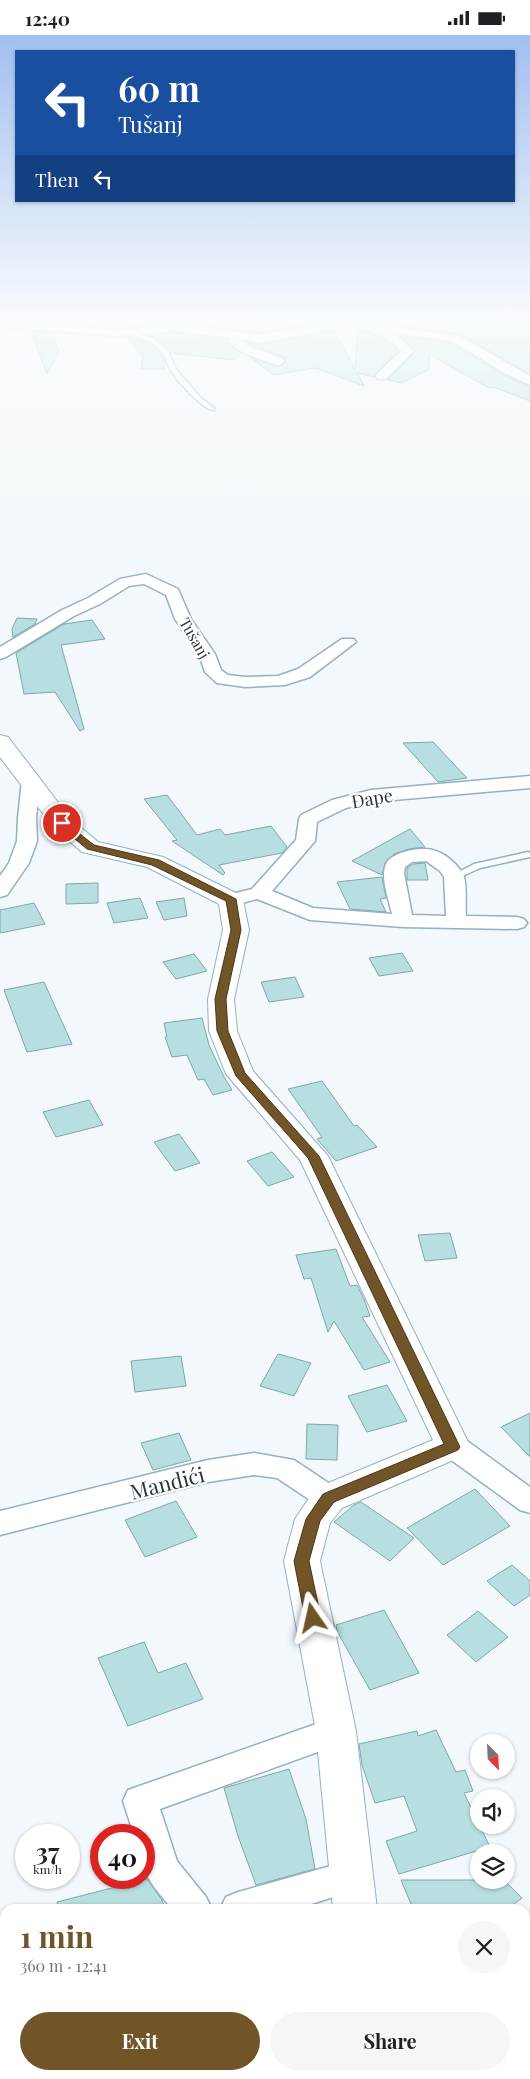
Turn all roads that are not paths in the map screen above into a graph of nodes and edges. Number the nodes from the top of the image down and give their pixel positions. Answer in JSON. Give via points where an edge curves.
{"nodes":[{"id":1,"x":348,"y":642,"type":"dead end"},
{"id":2,"x":0,"y":654,"type":"edge"},
{"id":3,"x":0,"y":742,"type":"edge"},
{"id":4,"x":31,"y":780,"type":"junction"},
{"id":5,"x":530,"y":781,"type":"edge"},
{"id":6,"x":528,"y":855,"type":"dead end"},
{"id":7,"x":454,"y":877,"type":"junction"},
{"id":8,"x":0,"y":891,"type":"edge"},
{"id":9,"x":259,"y":893,"type":"junction"},
{"id":10,"x":231,"y":899,"type":"junction"},
{"id":11,"x":403,"y":921,"type":"junction"},
{"id":12,"x":456,"y":921,"type":"junction"},
{"id":13,"x":517,"y":923,"type":"dead end"},
{"id":14,"x":453,"y":1447,"type":"junction"},
{"id":15,"x":329,"y":1498,"type":"junction"},
{"id":16,"x":528,"y":1498,"type":"edge"},
{"id":17,"x":0,"y":1523,"type":"edge"},
{"id":18,"x":336,"y":1731,"type":"junction"},
{"id":19,"x":353,"y":1892,"type":"edge"},
{"id":20,"x":190,"y":1904,"type":"edge"},
{"id":21,"x":272,"y":1904,"type":"edge"}],
"edges":[{"from":1,"to":2,"type":"street","name":"Tušanj","via":[[304,673],[278,681],[223,679],[214,672],[207,653],[183,619],[173,592],[146,579],[125,582]]},
{"from":3,"to":4,"type":"street"},
{"from":4,"to":8,"type":"street","via":[[27,841],[19,863]]},
{"from":4,"to":10,"type":"street","via":[[62,823],[90,847],[155,863]]},
{"from":5,"to":9,"type":"street","name":"Đape","via":[[371,797],[339,805],[308,819],[305,841]]},
{"from":6,"to":7,"type":"lane","via":[[477,866]]},
{"from":7,"to":11,"type":"street","via":[[448,867],[430,855],[406,857],[396,864],[394,873]]},
{"from":7,"to":12,"type":"street"},
{"from":9,"to":10,"type":"street"},
{"from":9,"to":11,"type":"street","via":[[310,914]]},
{"from":10,"to":14,"type":"street","via":[[236,930],[221,999],[223,1031],[240,1074],[313,1156]]},
{"from":11,"to":12,"type":"street"},
{"from":12,"to":13,"type":"street"},
{"from":14,"to":15,"type":"street"},
{"from":14,"to":16,"type":"street"},
{"from":15,"to":17,"type":"street","name":"Mandići","via":[[284,1468],[254,1464],[208,1471]]},
{"from":15,"to":18,"type":"street","via":[[313,1519],[302,1561]]},
{"from":18,"to":19,"type":"street"},
{"from":18,"to":20,"type":"street","via":[[140,1801],[163,1870]]},
{"from":19,"to":21,"type":"street"}]}
